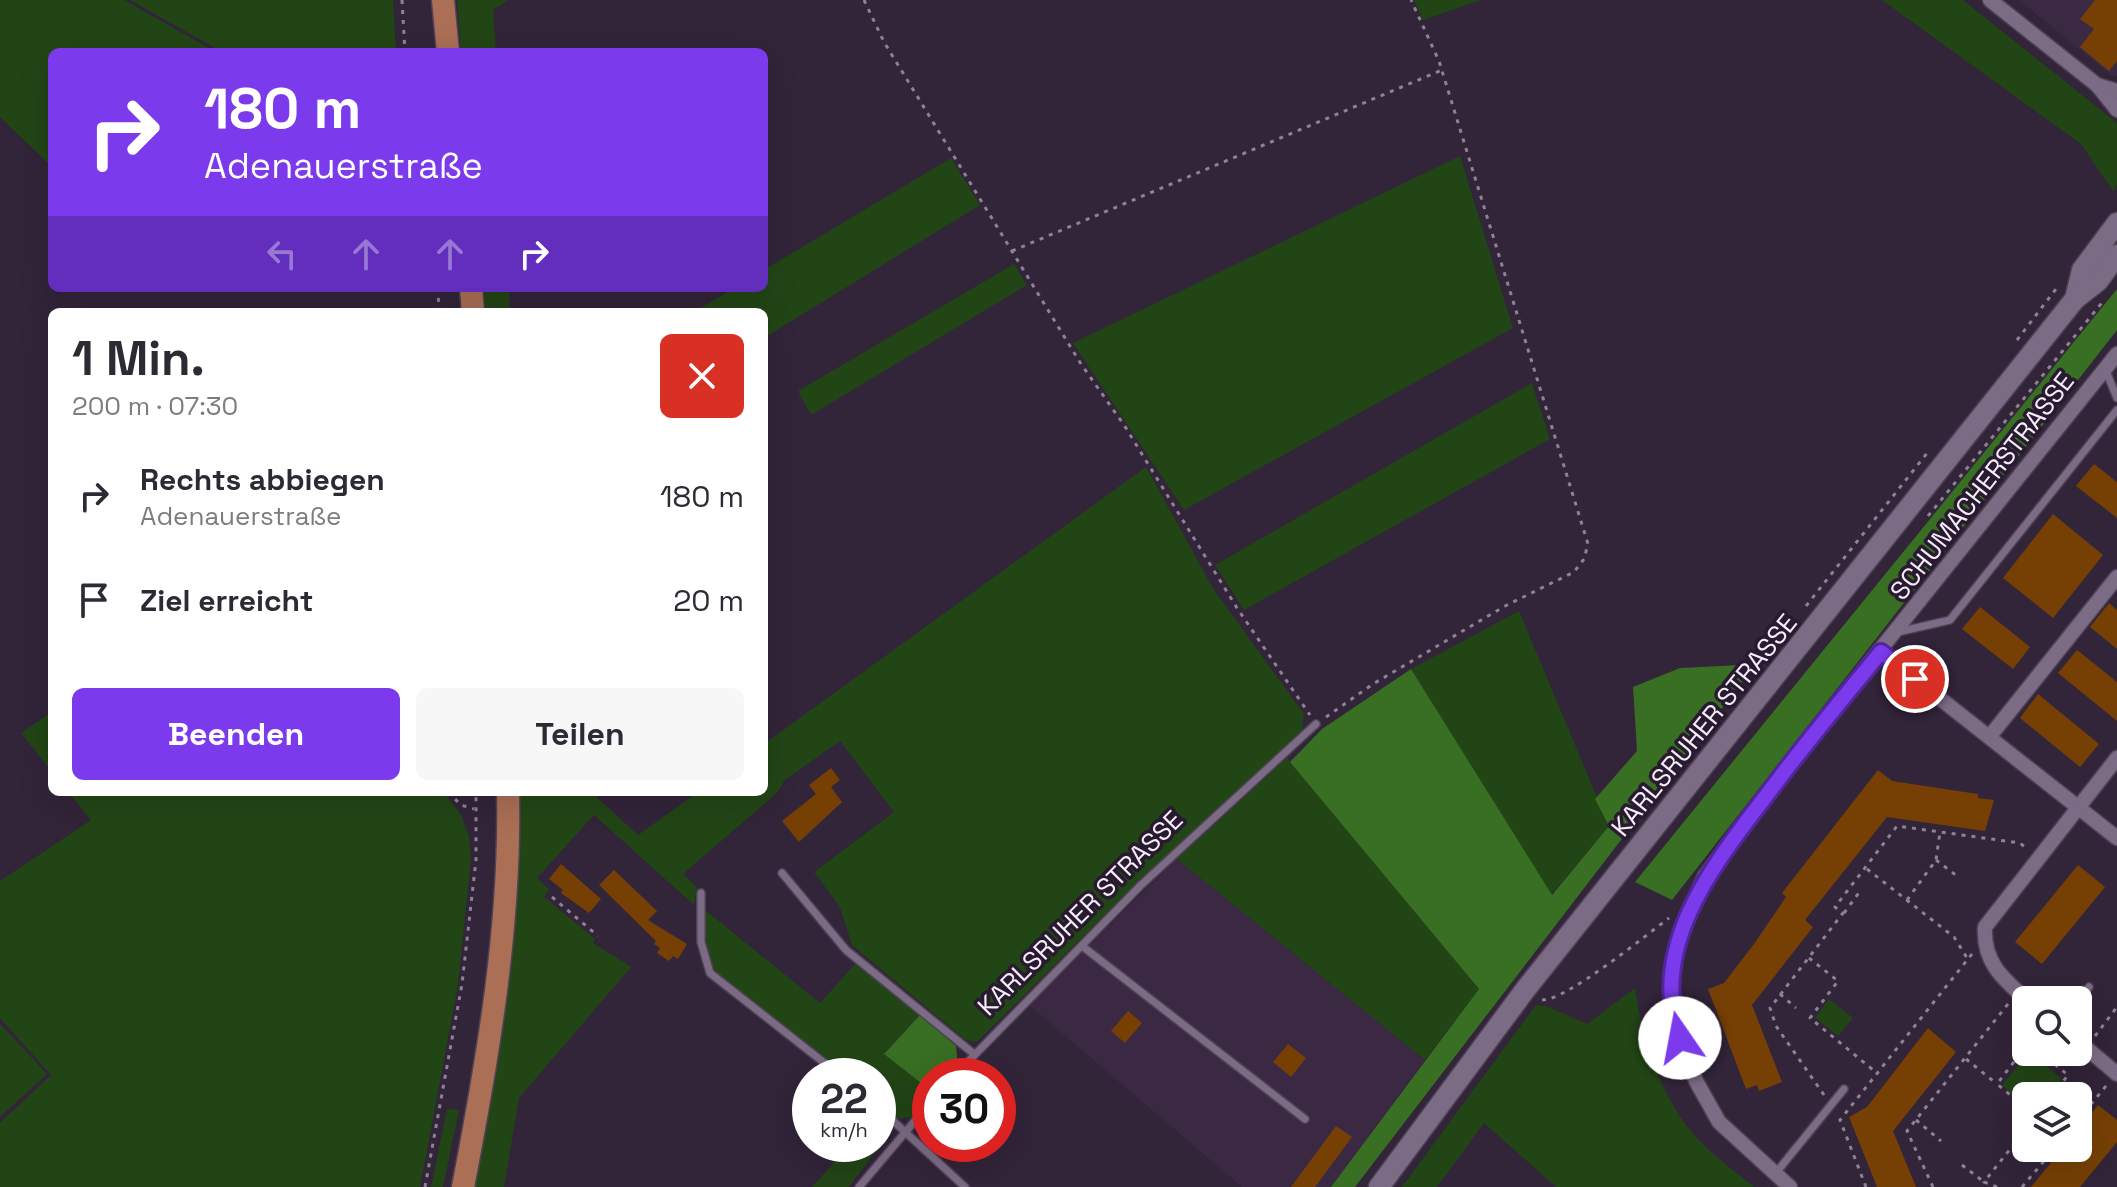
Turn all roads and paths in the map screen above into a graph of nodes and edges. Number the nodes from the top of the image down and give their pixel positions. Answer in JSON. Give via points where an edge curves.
{"nodes":[{"id":1,"x":402,"y":0,"type":"edge"},
{"id":2,"x":443,"y":0,"type":"edge"},
{"id":3,"x":864,"y":0,"type":"edge"},
{"id":4,"x":1411,"y":0,"type":"edge"},
{"id":5,"x":1990,"y":0,"type":"edge"},
{"id":6,"x":405,"y":48,"type":"edge"},
{"id":7,"x":448,"y":48,"type":"edge"},
{"id":8,"x":1442,"y":70,"type":"junction"},
{"id":9,"x":2097,"y":85,"type":"junction"},
{"id":10,"x":2117,"y":91,"type":"edge"},
{"id":11,"x":2117,"y":110,"type":"edge"},
{"id":12,"x":2117,"y":223,"type":"edge"},
{"id":13,"x":1012,"y":251,"type":"junction"},
{"id":14,"x":2117,"y":255,"type":"edge"},
{"id":15,"x":2075,"y":299,"type":"junction"},
{"id":16,"x":2117,"y":354,"type":"edge"},
{"id":17,"x":2105,"y":369,"type":"junction"},
{"id":18,"x":2117,"y":398,"type":"edge"},
{"id":19,"x":2117,"y":410,"type":"edge"},
{"id":20,"x":2117,"y":577,"type":"edge"},
{"id":21,"x":1896,"y":632,"type":"junction"},
{"id":22,"x":1881,"y":652,"type":"junction"},
{"id":23,"x":1316,"y":724,"type":"junction"},
{"id":24,"x":1990,"y":736,"type":"junction"},
{"id":25,"x":2117,"y":758,"type":"edge"},
{"id":26,"x":452,"y":796,"type":"edge"},
{"id":27,"x":476,"y":796,"type":"edge"},
{"id":28,"x":508,"y":796,"type":"edge"},
{"id":29,"x":474,"y":809,"type":"junction"},
{"id":30,"x":2077,"y":809,"type":"junction"},
{"id":31,"x":1940,"y":832,"type":"junction"},
{"id":32,"x":2117,"y":838,"type":"edge"},
{"id":33,"x":2038,"y":857,"type":"junction"},
{"id":34,"x":1936,"y":860,"type":"junction"},
{"id":35,"x":1865,"y":868,"type":"junction"},
{"id":36,"x":782,"y":873,"type":"dead end"},
{"id":37,"x":1957,"y":876,"type":"dead end"},
{"id":38,"x":1861,"y":890,"type":"dead end"},
{"id":39,"x":701,"y":893,"type":"dead end"},
{"id":40,"x":552,"y":897,"type":"dead end"},
{"id":41,"x":1907,"y":900,"type":"junction"},
{"id":42,"x":1843,"y":913,"type":"junction"},
{"id":43,"x":1685,"y":923,"type":"junction"},
{"id":44,"x":598,"y":936,"type":"dead end"},
{"id":45,"x":1082,"y":946,"type":"junction"},
{"id":46,"x":1984,"y":948,"type":"junction"},
{"id":47,"x":1809,"y":958,"type":"junction"},
{"id":48,"x":1967,"y":958,"type":"junction"},
{"id":49,"x":2013,"y":986,"type":"edge"},
{"id":50,"x":1525,"y":990,"type":"junction"},
{"id":51,"x":1780,"y":994,"type":"junction"},
{"id":52,"x":2117,"y":1007,"type":"edge"},
{"id":53,"x":1796,"y":1008,"type":"dead end"},
{"id":54,"x":2012,"y":1008,"type":"edge"},
{"id":55,"x":2092,"y":1033,"type":"edge"},
{"id":56,"x":2092,"y":1053,"type":"edge"},
{"id":57,"x":974,"y":1054,"type":"junction"},
{"id":58,"x":818,"y":1058,"type":"edge"},
{"id":59,"x":970,"y":1058,"type":"edge"},
{"id":60,"x":1965,"y":1058,"type":"junction"},
{"id":61,"x":2012,"y":1064,"type":"edge"},
{"id":62,"x":2057,"y":1066,"type":"edge"},
{"id":63,"x":1878,"y":1074,"type":"junction"},
{"id":64,"x":2117,"y":1074,"type":"edge"},
{"id":65,"x":2063,"y":1082,"type":"edge"},
{"id":66,"x":1997,"y":1084,"type":"junction"},
{"id":67,"x":1844,"y":1089,"type":"dead end"},
{"id":68,"x":2012,"y":1096,"type":"edge"},
{"id":69,"x":2092,"y":1103,"type":"edge"},
{"id":70,"x":1831,"y":1104,"type":"junction"},
{"id":71,"x":1305,"y":1119,"type":"dead end"},
{"id":72,"x":1916,"y":1120,"type":"junction"},
{"id":73,"x":912,"y":1123,"type":"edge"},
{"id":74,"x":896,"y":1124,"type":"edge"},
{"id":75,"x":904,"y":1132,"type":"junction"},
{"id":76,"x":1941,"y":1141,"type":"dead end"},
{"id":77,"x":2012,"y":1147,"type":"edge"},
{"id":78,"x":2043,"y":1162,"type":"edge"},
{"id":79,"x":1962,"y":1165,"type":"dead end"},
{"id":80,"x":1775,"y":1174,"type":"junction"},
{"id":81,"x":1984,"y":1182,"type":"junction"},
{"id":82,"x":425,"y":1187,"type":"edge"},
{"id":83,"x":463,"y":1187,"type":"edge"},
{"id":84,"x":859,"y":1187,"type":"edge"},
{"id":85,"x":965,"y":1187,"type":"edge"},
{"id":86,"x":1379,"y":1187,"type":"edge"},
{"id":87,"x":1790,"y":1187,"type":"edge"},
{"id":88,"x":1866,"y":1187,"type":"edge"},
{"id":89,"x":1933,"y":1187,"type":"edge"},
{"id":90,"x":1997,"y":1187,"type":"edge"},
{"id":91,"x":2022,"y":1187,"type":"edge"}],
"edges":[{"from":1,"to":6,"type":"path"},
{"from":2,"to":7,"type":"main road"},
{"from":3,"to":13,"type":"path","via":[[884,42]]},
{"from":4,"to":8,"type":"path"},
{"from":5,"to":9,"type":"street"},
{"from":8,"to":13,"type":"path"},
{"from":8,"to":23,"type":"path","via":[[1588,544],[1574,572],[1505,606]]},
{"from":9,"to":10,"type":"street"},
{"from":9,"to":11,"type":"street"},
{"from":12,"to":15,"type":"main road","name":"KARLSRUHER STRASSE","via":[[2082,270]]},
{"from":13,"to":23,"type":"path"},
{"from":14,"to":15,"type":"main road","name":"KARLSRUHER STRASSE","via":[[2098,281]]},
{"from":15,"to":50,"type":"main road","name":"KARLSRUHER STRASSE"},
{"from":16,"to":17,"type":"street","name":"SCHUMACHERSTRASSE"},
{"from":17,"to":18,"type":"lane","name":"SCHUMACHERSTRASSE"},
{"from":17,"to":21,"type":"street","name":"SCHUMACHERSTRASSE"},
{"from":19,"to":21,"type":"lane","name":"SCHUMACHERSTRASSE","via":[[1950,620]]},
{"from":20,"to":24,"type":"street"},
{"from":21,"to":22,"type":"street","name":"SCHUMACHERSTRASSE"},
{"from":22,"to":24,"type":"street"},
{"from":22,"to":43,"type":"street","name":"SCHUMACHERSTRASSE","via":[[1705,876]]},
{"from":23,"to":45,"type":"lane","name":"KARLSRUHER STRASSE"},
{"from":24,"to":30,"type":"street"},
{"from":25,"to":30,"type":"street"},
{"from":26,"to":29,"type":"path"},
{"from":27,"to":29,"type":"path"},
{"from":28,"to":83,"type":"main road","via":[[499,953],[483,1088]]},
{"from":29,"to":82,"type":"path","via":[[476,860],[462,984]]},
{"from":30,"to":32,"type":"street"},
{"from":30,"to":33,"type":"street"},
{"from":31,"to":33,"type":"path","via":[[2020,843]]},
{"from":31,"to":34,"type":"path"},
{"from":31,"to":35,"type":"path","via":[[1897,826]]},
{"from":33,"to":46,"type":"street","via":[[1985,927]]},
{"from":34,"to":37,"type":"path"},
{"from":34,"to":41,"type":"path"},
{"from":35,"to":41,"type":"path"},
{"from":35,"to":42,"type":"path","via":[[1835,907]]},
{"from":36,"to":57,"type":"lane","via":[[846,950]]},
{"from":38,"to":42,"type":"path"},
{"from":39,"to":58,"type":"lane","via":[[701,942],[710,973]]},
{"from":40,"to":44,"type":"path"},
{"from":41,"to":48,"type":"path","via":[[1954,937]]},
{"from":42,"to":47,"type":"path"},
{"from":43,"to":50,"type":"path","via":[[1669,918],[1553,999],[1537,999]]},
{"from":43,"to":80,"type":"street","name":"SCHUMACHERSTRASSE","via":[[1672,972],[1672,1016],[1696,1081],[1719,1122]]},
{"from":45,"to":57,"type":"lane","name":"KARLSRUHER STRASSE"},
{"from":45,"to":71,"type":"lane"},
{"from":46,"to":48,"type":"path"},
{"from":46,"to":49,"type":"street","via":[[1992,966]]},
{"from":47,"to":51,"type":"path"},
{"from":47,"to":63,"type":"path","via":[[1838,981],[1810,1018]]},
{"from":48,"to":63,"type":"path"},
{"from":50,"to":86,"type":"main road","name":"KARLSRUHER STRASSE"},
{"from":51,"to":53,"type":"path"},
{"from":51,"to":70,"type":"path","via":[[1770,1008],[1776,1026]]},
{"from":52,"to":55,"type":"path"},
{"from":54,"to":60,"type":"path"},
{"from":56,"to":64,"type":"street"},
{"from":57,"to":59,"type":"lane","name":"KARLSRUHER STRASSE"},
{"from":60,"to":66,"type":"path"},
{"from":60,"to":72,"type":"path"},
{"from":61,"to":66,"type":"path"},
{"from":62,"to":65,"type":"path","via":[[2068,1075]]},
{"from":63,"to":88,"type":"path","via":[[1840,1120]]},
{"from":64,"to":69,"type":"path"},
{"from":66,"to":68,"type":"path"},
{"from":67,"to":70,"type":"lane"},
{"from":70,"to":80,"type":"lane"},
{"from":72,"to":76,"type":"path"},
{"from":72,"to":89,"type":"path","via":[[1907,1131]]},
{"from":73,"to":75,"type":"lane"},
{"from":74,"to":75,"type":"lane"},
{"from":75,"to":84,"type":"lane"},
{"from":75,"to":85,"type":"lane"},
{"from":77,"to":81,"type":"path"},
{"from":78,"to":91,"type":"path"},
{"from":79,"to":81,"type":"path"},
{"from":80,"to":87,"type":"street","name":"SCHUMACHERSTRASSE"},
{"from":81,"to":90,"type":"path"}]}
